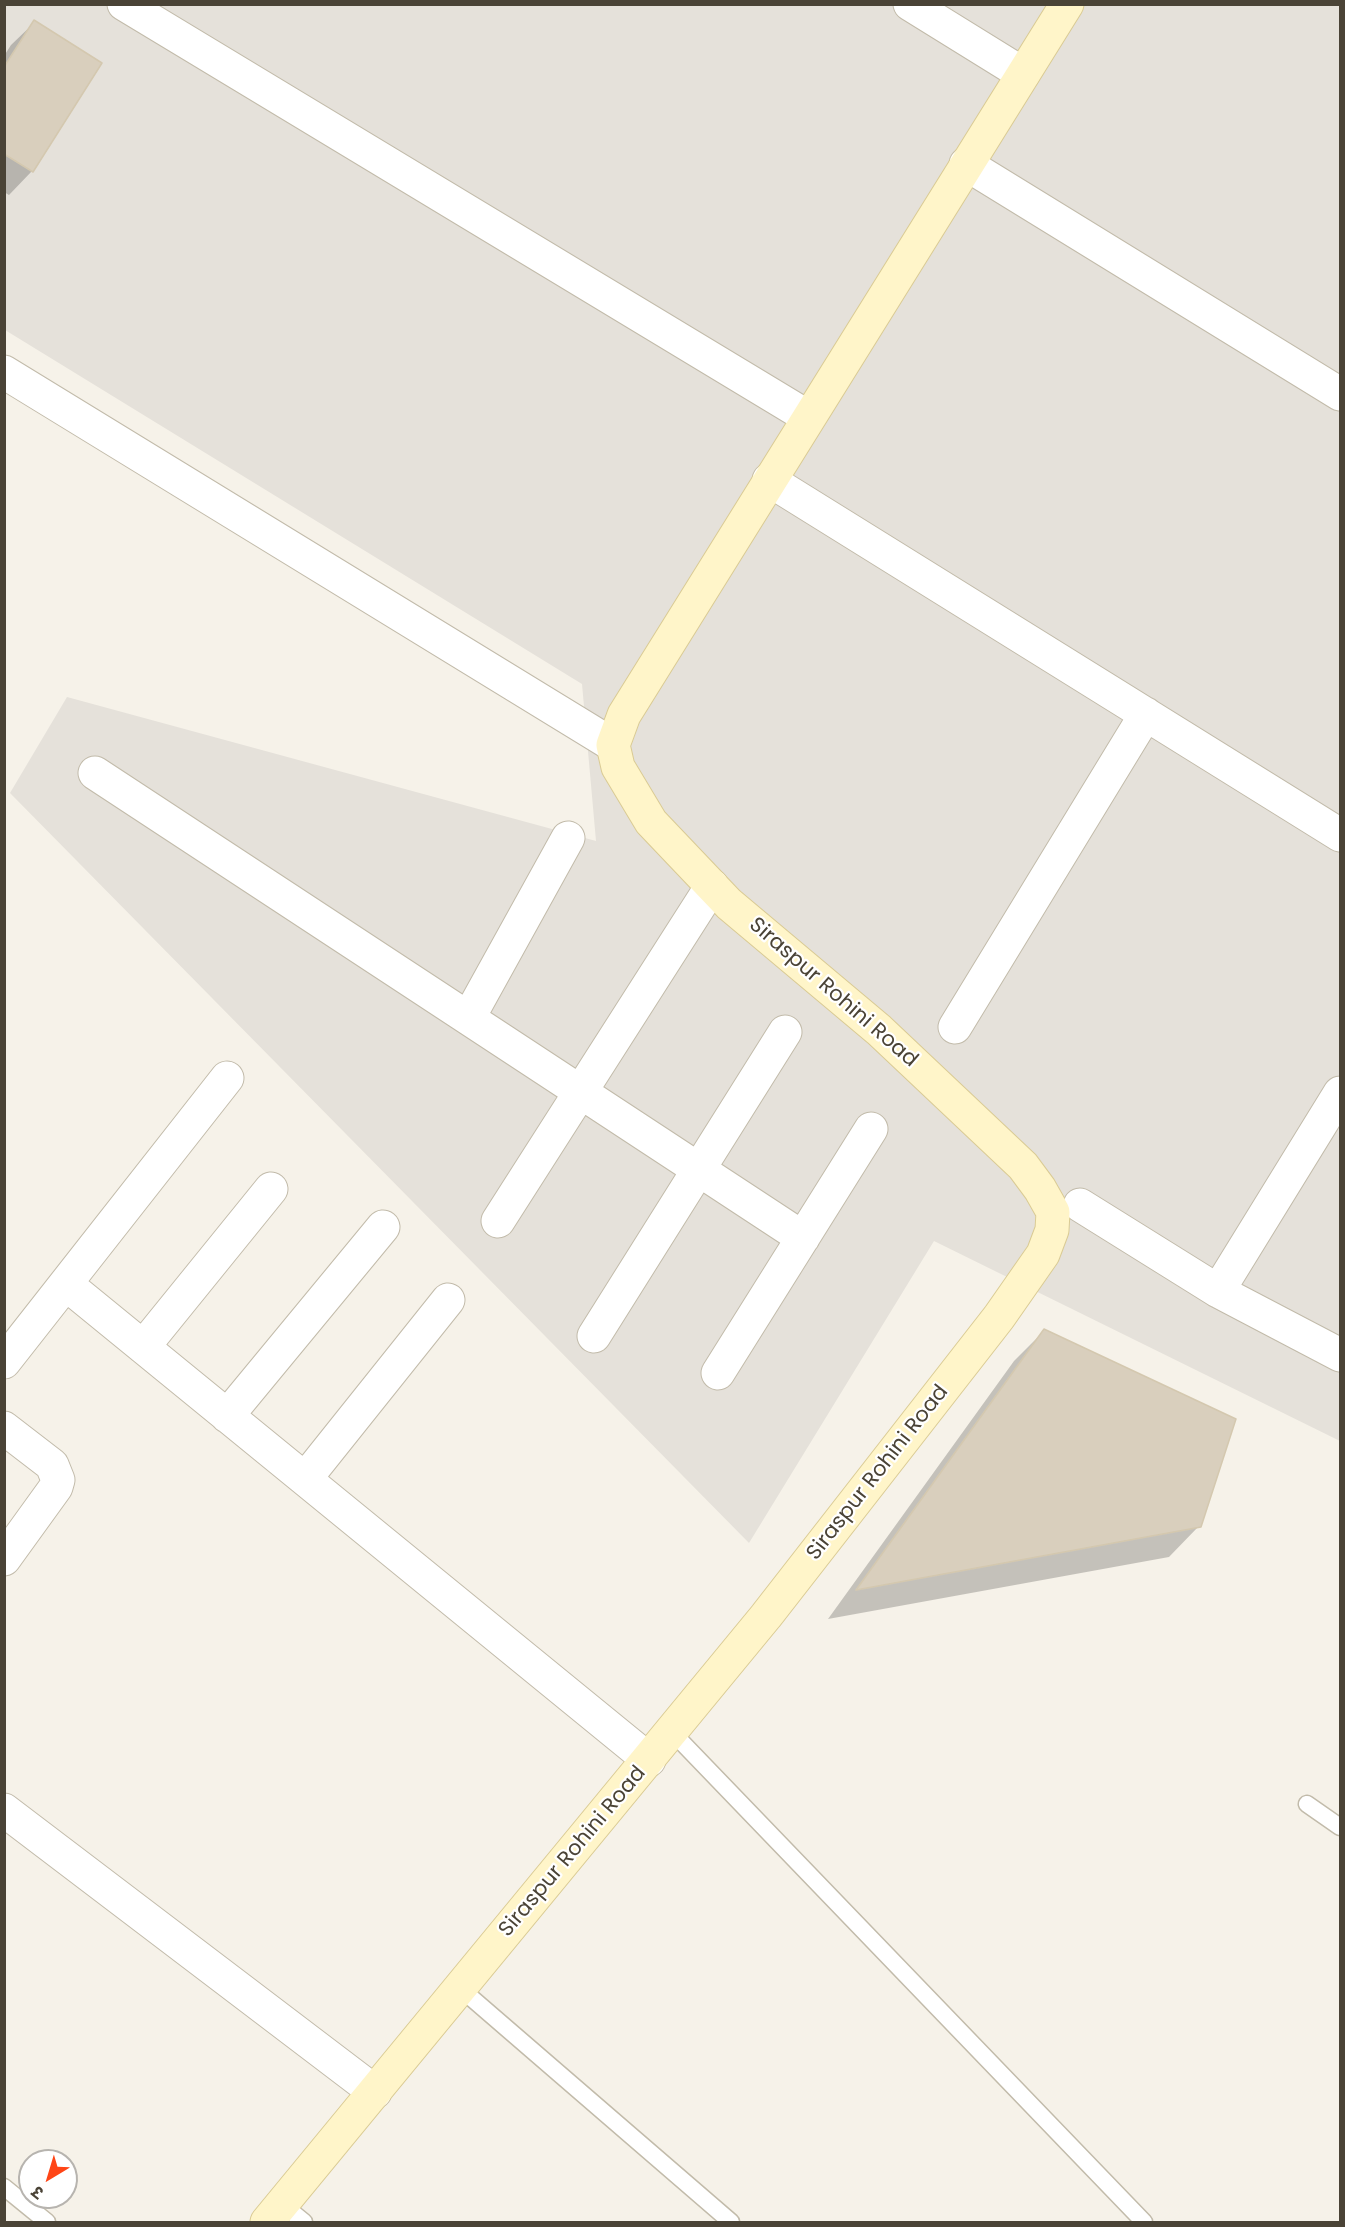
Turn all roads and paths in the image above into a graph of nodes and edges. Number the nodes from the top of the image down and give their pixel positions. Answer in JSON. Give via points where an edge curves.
{"nodes":[{"id":1,"x":124,"y":4,"type":"edge"},
{"id":2,"x":910,"y":4,"type":"edge"},
{"id":3,"x":1067,"y":4,"type":"edge"},
{"id":4,"x":1023,"y":74,"type":"junction"},
{"id":5,"x":966,"y":164,"type":"junction"},
{"id":6,"x":4,"y":372,"type":"edge"},
{"id":7,"x":1341,"y":394,"type":"edge"},
{"id":8,"x":808,"y":417,"type":"junction"},
{"id":9,"x":769,"y":480,"type":"junction"},
{"id":10,"x":1146,"y":714,"type":"junction"},
{"id":11,"x":613,"y":745,"type":"junction"},
{"id":12,"x":95,"y":773,"type":"dead end"},
{"id":13,"x":1341,"y":835,"type":"edge"},
{"id":14,"x":568,"y":838,"type":"dead end"},
{"id":15,"x":712,"y":886,"type":"junction"},
{"id":16,"x":469,"y":1017,"type":"junction"},
{"id":17,"x":955,"y":1027,"type":"dead end"},
{"id":18,"x":785,"y":1032,"type":"dead end"},
{"id":19,"x":227,"y":1078,"type":"dead end"},
{"id":20,"x":581,"y":1092,"type":"junction"},
{"id":21,"x":1341,"y":1093,"type":"edge"},
{"id":22,"x":872,"y":1130,"type":"dead end"},
{"id":23,"x":698,"y":1169,"type":"junction"},
{"id":24,"x":271,"y":1189,"type":"dead end"},
{"id":25,"x":1080,"y":1205,"type":"dead end"},
{"id":26,"x":498,"y":1221,"type":"dead end"},
{"id":27,"x":383,"y":1227,"type":"dead end"},
{"id":28,"x":803,"y":1238,"type":"junction"},
{"id":29,"x":66,"y":1284,"type":"junction"},
{"id":30,"x":1218,"y":1292,"type":"junction"},
{"id":31,"x":448,"y":1300,"type":"dead end"},
{"id":32,"x":594,"y":1336,"type":"dead end"},
{"id":33,"x":143,"y":1347,"type":"junction"},
{"id":34,"x":1341,"y":1355,"type":"edge"},
{"id":35,"x":4,"y":1362,"type":"edge"},
{"id":36,"x":718,"y":1373,"type":"dead end"},
{"id":37,"x":227,"y":1416,"type":"junction"},
{"id":38,"x":4,"y":1428,"type":"edge"},
{"id":39,"x":305,"y":1479,"type":"junction"},
{"id":40,"x":4,"y":1560,"type":"edge"},
{"id":41,"x":672,"y":1732,"type":"junction"},
{"id":42,"x":650,"y":1760,"type":"junction"},
{"id":43,"x":1307,"y":1804,"type":"dead end"},
{"id":44,"x":4,"y":1810,"type":"edge"},
{"id":45,"x":1341,"y":1827,"type":"edge"},
{"id":46,"x":460,"y":1988,"type":"junction"},
{"id":47,"x":375,"y":2092,"type":"junction"},
{"id":48,"x":4,"y":2187,"type":"edge"},
{"id":49,"x":284,"y":2216,"type":"edge"},
{"id":50,"x":47,"y":2223,"type":"edge"},
{"id":51,"x":731,"y":2223,"type":"edge"},
{"id":52,"x":1144,"y":2223,"type":"edge"}],
"edges":[{"from":1,"to":8,"type":"street"},
{"from":2,"to":4,"type":"street"},
{"from":3,"to":4,"type":"street"},
{"from":4,"to":5,"type":"street"},
{"from":5,"to":7,"type":"street"},
{"from":5,"to":8,"type":"street"},
{"from":6,"to":11,"type":"street"},
{"from":8,"to":9,"type":"street"},
{"from":9,"to":10,"type":"street"},
{"from":9,"to":11,"type":"street","via":[[624,715]]},
{"from":10,"to":13,"type":"street"},
{"from":10,"to":17,"type":"street"},
{"from":11,"to":15,"type":"street","name":"Siraspur Rohini Road","via":[[618,767],[651,822]]},
{"from":12,"to":16,"type":"street"},
{"from":14,"to":16,"type":"street"},
{"from":15,"to":20,"type":"street"},
{"from":15,"to":41,"type":"street","name":"Siraspur Rohini Road","via":[[879,1030],[1023,1166],[1053,1212],[1052,1230],[1043,1254],[999,1317]]},
{"from":16,"to":20,"type":"street"},
{"from":18,"to":23,"type":"street"},
{"from":19,"to":29,"type":"street"},
{"from":20,"to":23,"type":"street"},
{"from":20,"to":26,"type":"street"},
{"from":21,"to":30,"type":"street"},
{"from":22,"to":28,"type":"street"},
{"from":23,"to":28,"type":"street"},
{"from":23,"to":32,"type":"street"},
{"from":24,"to":33,"type":"street"},
{"from":25,"to":30,"type":"street"},
{"from":27,"to":37,"type":"street"},
{"from":28,"to":36,"type":"street"},
{"from":29,"to":33,"type":"street"},
{"from":29,"to":35,"type":"street"},
{"from":30,"to":34,"type":"street"},
{"from":31,"to":39,"type":"street"},
{"from":33,"to":37,"type":"street"},
{"from":37,"to":39,"type":"street"},
{"from":38,"to":40,"type":"street","via":[[52,1466],[58,1480]]},
{"from":39,"to":42,"type":"street"},
{"from":41,"to":42,"type":"street","name":"Siraspur Rohini Road"},
{"from":41,"to":52,"type":"lane"},
{"from":42,"to":46,"type":"street","name":"Siraspur Rohini Road"},
{"from":43,"to":45,"type":"lane"},
{"from":44,"to":47,"type":"street"},
{"from":46,"to":47,"type":"street","name":"Siraspur Rohini Road"},
{"from":46,"to":51,"type":"lane"},
{"from":47,"to":49,"type":"street","name":"Siraspur Rohini Road"},
{"from":48,"to":50,"type":"lane"}]}
